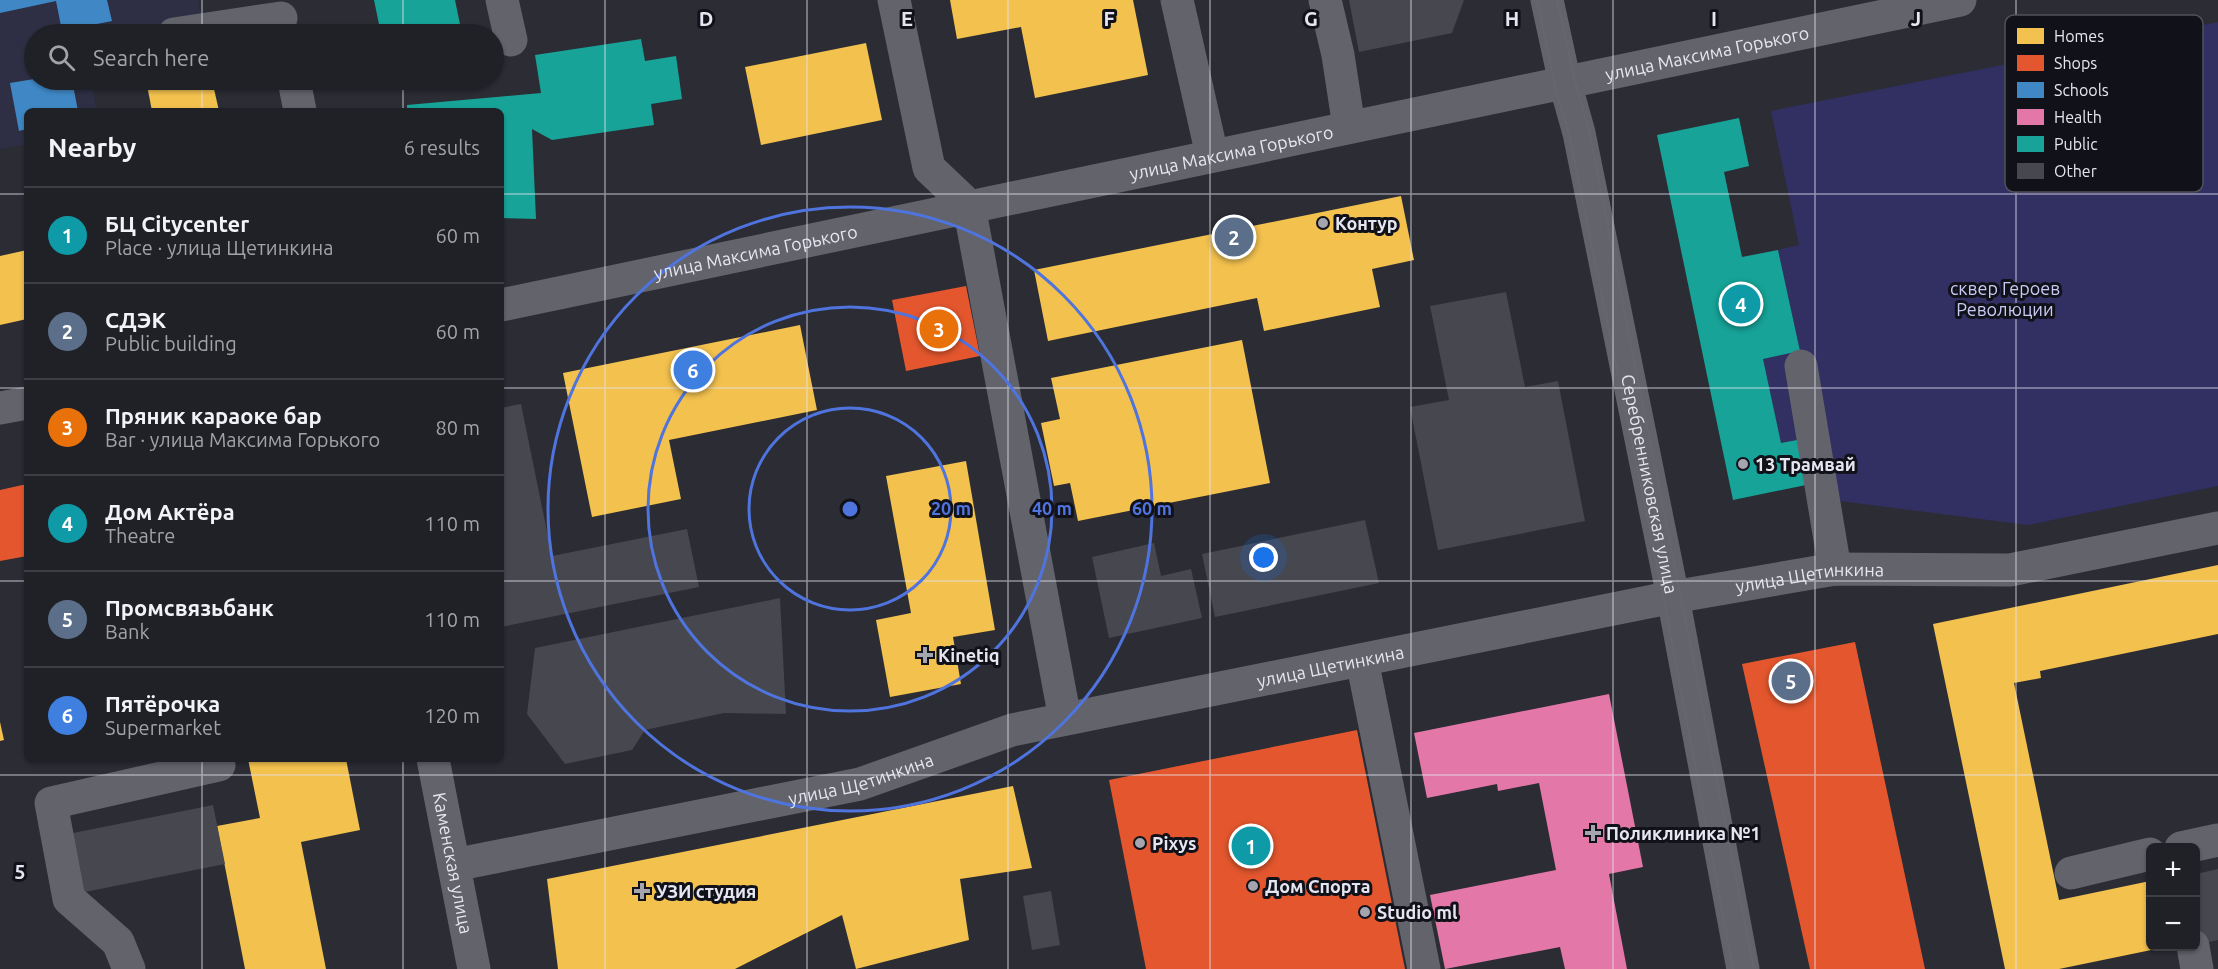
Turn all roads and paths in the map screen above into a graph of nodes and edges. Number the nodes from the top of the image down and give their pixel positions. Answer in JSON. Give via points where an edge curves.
{"nodes":[{"id":1,"x":502,"y":0,"type":"edge"},
{"id":2,"x":894,"y":0,"type":"edge"},
{"id":3,"x":1177,"y":0,"type":"edge"},
{"id":4,"x":1325,"y":0,"type":"edge"},
{"id":5,"x":1547,"y":0,"type":"edge"},
{"id":6,"x":1960,"y":0,"type":"edge"},
{"id":7,"x":1852,"y":11,"type":"edge"},
{"id":8,"x":282,"y":17,"type":"edge"},
{"id":9,"x":232,"y":24,"type":"edge"},
{"id":10,"x":511,"y":40,"type":"dead end"},
{"id":11,"x":1565,"y":83,"type":"junction"},
{"id":12,"x":296,"y":90,"type":"edge"},
{"id":13,"x":299,"y":108,"type":"edge"},
{"id":14,"x":1349,"y":127,"type":"junction"},
{"id":15,"x":1212,"y":155,"type":"junction"},
{"id":16,"x":969,"y":206,"type":"junction"},
{"id":17,"x":504,"y":304,"type":"edge"},
{"id":18,"x":1801,"y":366,"type":"dead end"},
{"id":19,"x":24,"y":404,"type":"edge"},
{"id":20,"x":0,"y":408,"type":"edge"},
{"id":21,"x":2218,"y":528,"type":"edge"},
{"id":22,"x":1835,"y":569,"type":"junction"},
{"id":23,"x":1673,"y":597,"type":"junction"},
{"id":24,"x":1362,"y":660,"type":"junction"},
{"id":25,"x":1065,"y":719,"type":"junction"},
{"id":26,"x":434,"y":762,"type":"edge"},
{"id":27,"x":219,"y":765,"type":"dead end"},
{"id":28,"x":2218,"y":840,"type":"edge"},
{"id":29,"x":2200,"y":844,"type":"edge"},
{"id":30,"x":2146,"y":855,"type":"edge"},
{"id":31,"x":454,"y":865,"type":"junction"},
{"id":32,"x":2071,"y":873,"type":"dead end"},
{"id":33,"x":2194,"y":951,"type":"edge"},
{"id":34,"x":129,"y":969,"type":"edge"},
{"id":35,"x":474,"y":969,"type":"edge"},
{"id":36,"x":1424,"y":969,"type":"edge"},
{"id":37,"x":1743,"y":969,"type":"edge"},
{"id":38,"x":2197,"y":969,"type":"edge"}],
"edges":[{"from":1,"to":10,"type":"street"},
{"from":2,"to":16,"type":"street","via":[[929,168]]},
{"from":3,"to":15,"type":"street"},
{"from":4,"to":14,"type":"street"},
{"from":5,"to":11,"type":"street","name":"Серебренниковская улица"},
{"from":6,"to":7,"type":"street","name":"улица Максима Горького"},
{"from":7,"to":11,"type":"street","name":"улица Максима Горького"},
{"from":8,"to":9,"type":"street"},
{"from":11,"to":14,"type":"street","name":"улица Максима Горького"},
{"from":11,"to":23,"type":"street","name":"Серебренниковская улица","via":[[1579,133]]},
{"from":12,"to":13,"type":"street"},
{"from":14,"to":15,"type":"street","name":"улица Максима Горького"},
{"from":15,"to":16,"type":"street","name":"улица Максима Горького"},
{"from":16,"to":17,"type":"street","name":"улица Максима Горького"},
{"from":16,"to":25,"type":"street"},
{"from":18,"to":22,"type":"street"},
{"from":19,"to":20,"type":"street"},
{"from":21,"to":22,"type":"street","name":"улица Щетинкина","via":[[2010,570]]},
{"from":22,"to":23,"type":"street","name":"улица Щетинкина"},
{"from":23,"to":24,"type":"street","name":"улица Щетинкина"},
{"from":23,"to":37,"type":"street","name":"Серебренниковская улица"},
{"from":24,"to":25,"type":"street","name":"улица Щетинкина"},
{"from":24,"to":36,"type":"street"},
{"from":25,"to":31,"type":"street","name":"улица Щетинкина","via":[[1012,730],[860,784]]},
{"from":26,"to":31,"type":"street","name":"Каменская улица"},
{"from":27,"to":34,"type":"street","via":[[51,803],[69,899],[118,942]]},
{"from":28,"to":29,"type":"street"},
{"from":30,"to":32,"type":"street"},
{"from":31,"to":35,"type":"street","name":"Каменская улица"},
{"from":33,"to":38,"type":"street"}]}
